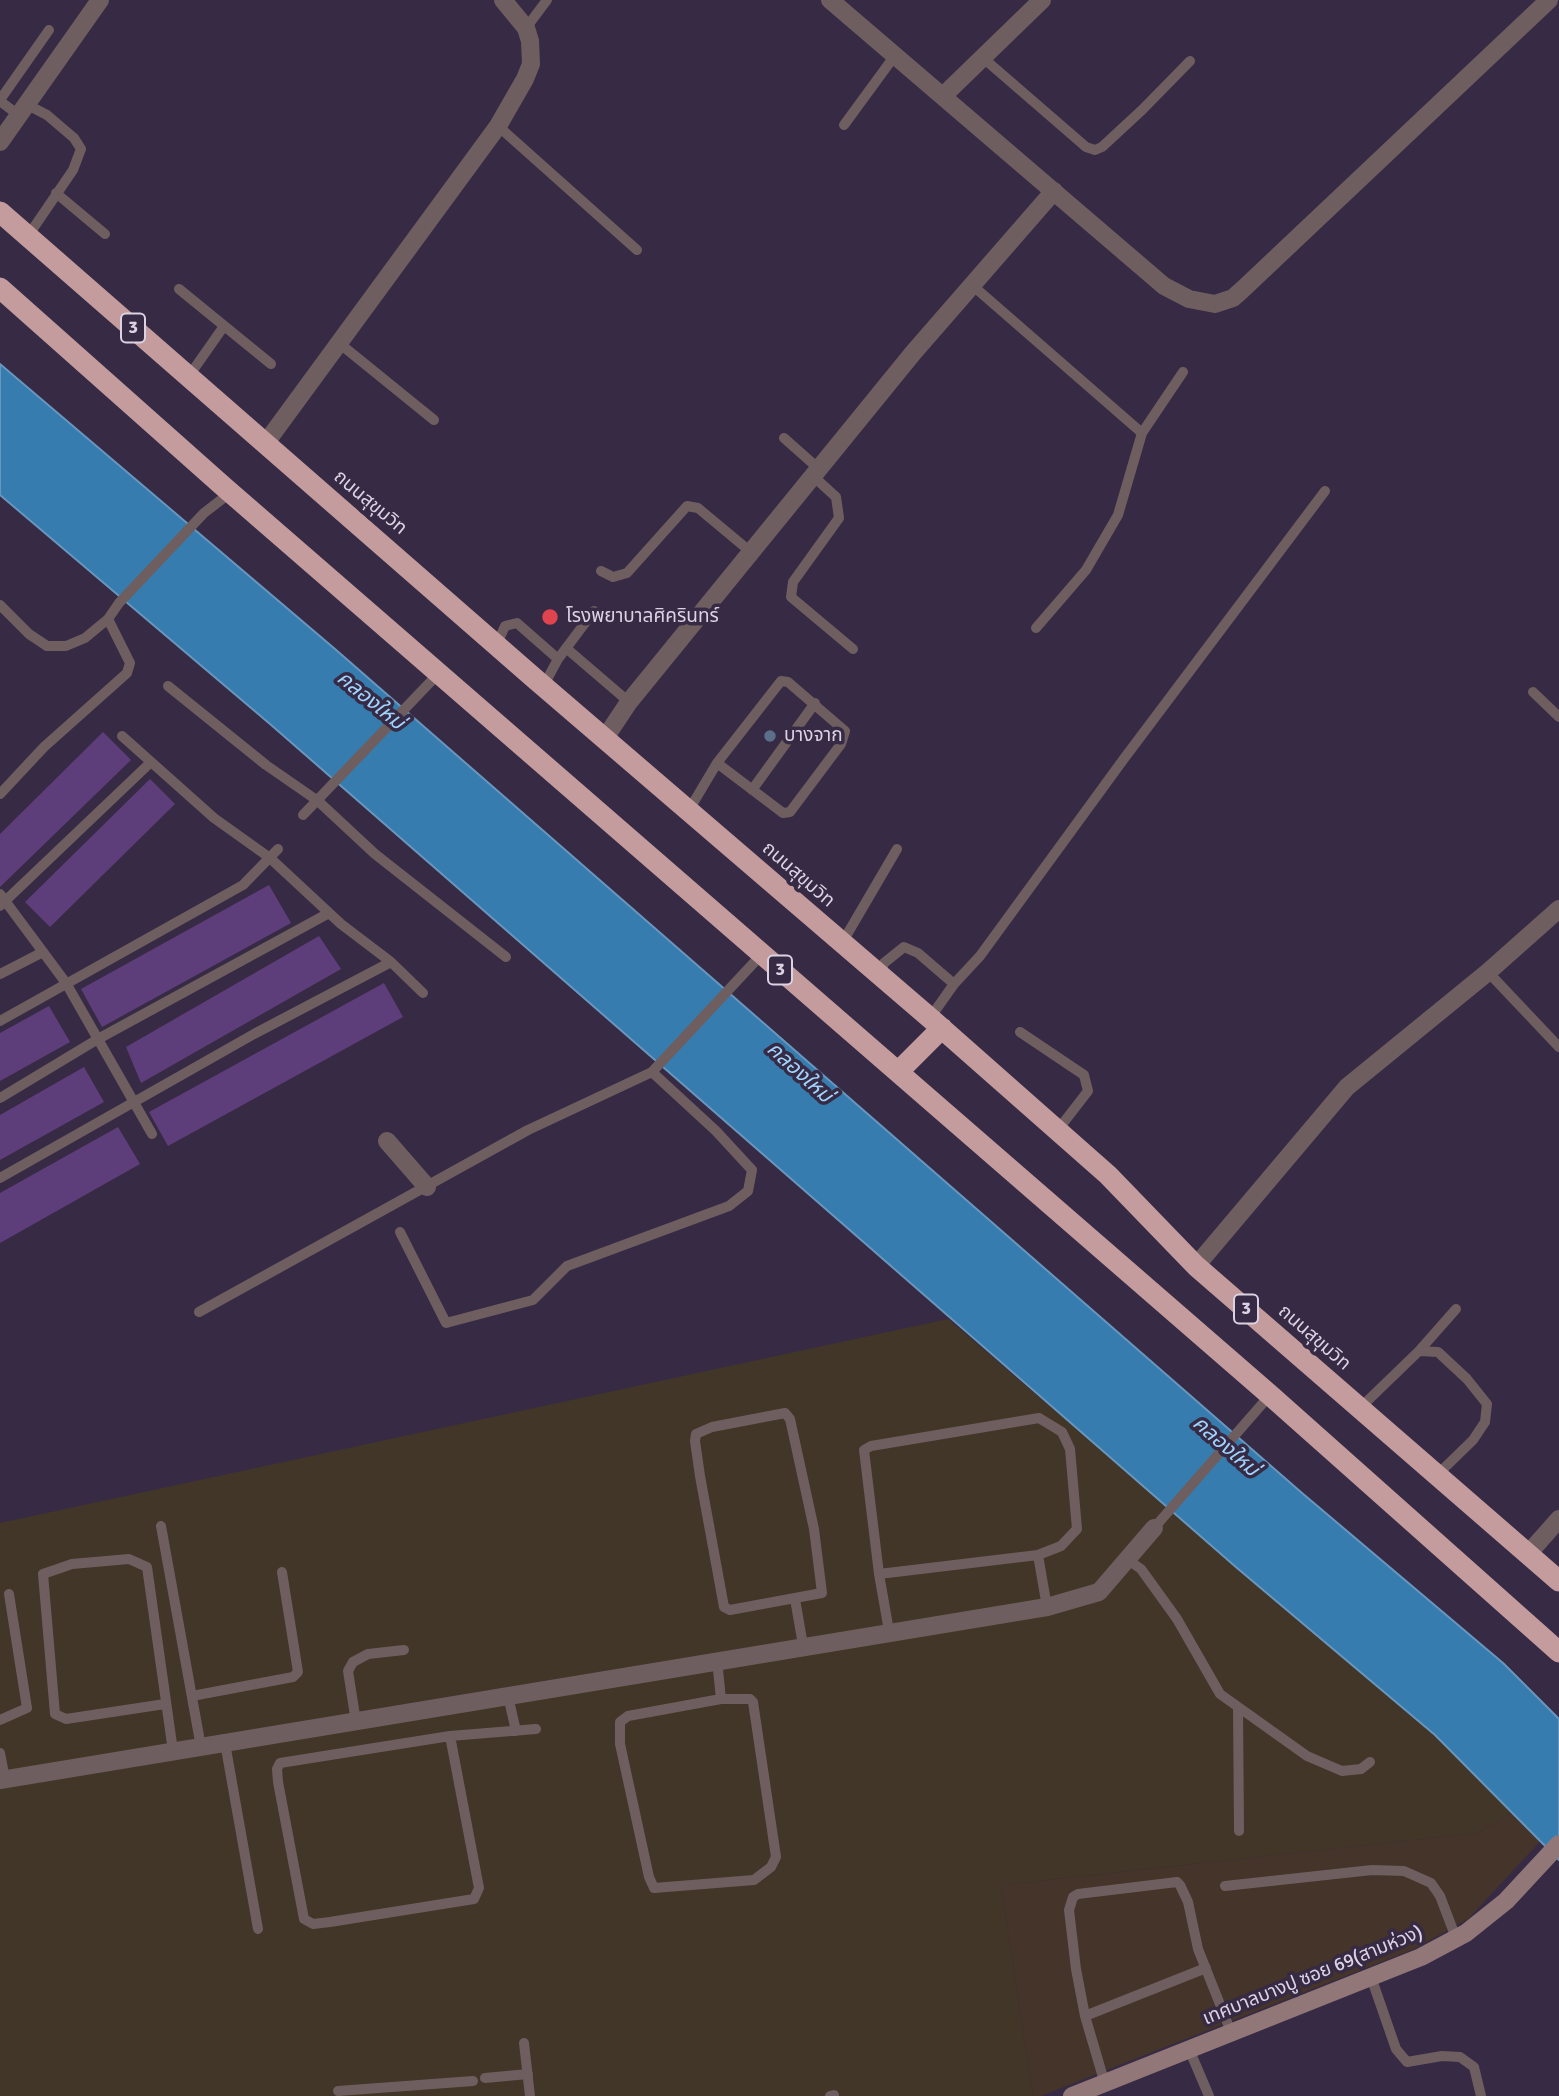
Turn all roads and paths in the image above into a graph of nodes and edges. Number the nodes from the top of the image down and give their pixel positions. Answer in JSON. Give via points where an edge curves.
{"nodes":[{"id":1,"x":100,"y":0,"type":"edge"},
{"id":2,"x":503,"y":0,"type":"edge"},
{"id":3,"x":547,"y":0,"type":"edge"},
{"id":4,"x":830,"y":0,"type":"edge"},
{"id":5,"x":1042,"y":0,"type":"edge"},
{"id":6,"x":1549,"y":0,"type":"edge"},
{"id":7,"x":526,"y":29,"type":"junction"},
{"id":8,"x":49,"y":30,"type":"dead end"},
{"id":9,"x":896,"y":53,"type":"junction"},
{"id":10,"x":982,"y":57,"type":"junction"},
{"id":11,"x":1191,"y":61,"type":"dead end"},
{"id":12,"x":943,"y":96,"type":"junction"},
{"id":13,"x":0,"y":100,"type":"edge"},
{"id":14,"x":21,"y":109,"type":"junction"},
{"id":15,"x":498,"y":125,"type":"junction"},
{"id":16,"x":844,"y":125,"type":"dead end"},
{"id":17,"x":0,"y":142,"type":"edge"},
{"id":18,"x":1054,"y":191,"type":"junction"},
{"id":19,"x":55,"y":193,"type":"junction"},
{"id":20,"x":0,"y":212,"type":"edge"},
{"id":21,"x":105,"y":234,"type":"dead end"},
{"id":22,"x":28,"y":236,"type":"junction"},
{"id":23,"x":637,"y":250,"type":"dead end"},
{"id":24,"x":972,"y":285,"type":"junction"},
{"id":25,"x":0,"y":288,"type":"edge"},
{"id":26,"x":179,"y":289,"type":"dead end"},
{"id":27,"x":223,"y":326,"type":"junction"},
{"id":28,"x":339,"y":343,"type":"junction"},
{"id":29,"x":271,"y":364,"type":"dead end"},
{"id":30,"x":1183,"y":372,"type":"dead end"},
{"id":31,"x":189,"y":377,"type":"junction"},
{"id":32,"x":435,"y":420,"type":"dead end"},
{"id":33,"x":1142,"y":433,"type":"junction"},
{"id":34,"x":784,"y":439,"type":"dead end"},
{"id":35,"x":265,"y":444,"type":"junction"},
{"id":36,"x":816,"y":473,"type":"junction"},
{"id":37,"x":1325,"y":491,"type":"dead end"},
{"id":38,"x":230,"y":493,"type":"junction"},
{"id":39,"x":752,"y":553,"type":"junction"},
{"id":40,"x":601,"y":571,"type":"dead end"},
{"id":41,"x":0,"y":605,"type":"edge"},
{"id":42,"x":594,"y":611,"type":"dead end"},
{"id":43,"x":108,"y":620,"type":"junction"},
{"id":44,"x":1036,"y":628,"type":"dead end"},
{"id":45,"x":497,"y":644,"type":"junction"},
{"id":46,"x":566,"y":648,"type":"junction"},
{"id":47,"x":853,"y":649,"type":"dead end"},
{"id":48,"x":558,"y":659,"type":"junction"},
{"id":49,"x":439,"y":673,"type":"junction"},
{"id":50,"x":544,"y":684,"type":"junction"},
{"id":51,"x":168,"y":686,"type":"dead end"},
{"id":52,"x":1533,"y":692,"type":"dead end"},
{"id":53,"x":629,"y":702,"type":"junction"},
{"id":54,"x":815,"y":704,"type":"junction"},
{"id":55,"x":1559,"y":717,"type":"edge"},
{"id":56,"x":122,"y":736,"type":"dead end"},
{"id":57,"x":605,"y":738,"type":"junction"},
{"id":58,"x":150,"y":763,"type":"junction"},
{"id":59,"x":717,"y":763,"type":"junction"},
{"id":60,"x":752,"y":790,"type":"junction"},
{"id":61,"x":0,"y":794,"type":"edge"},
{"id":62,"x":318,"y":802,"type":"junction"},
{"id":63,"x":688,"y":810,"type":"junction"},
{"id":64,"x":303,"y":816,"type":"dead end"},
{"id":65,"x":278,"y":849,"type":"dead end"},
{"id":66,"x":897,"y":849,"type":"dead end"},
{"id":67,"x":271,"y":858,"type":"junction"},
{"id":68,"x":2,"y":900,"type":"edge"},
{"id":69,"x":1559,"y":909,"type":"edge"},
{"id":70,"x":329,"y":913,"type":"junction"},
{"id":71,"x":842,"y":943,"type":"junction"},
{"id":72,"x":43,"y":952,"type":"junction"},
{"id":73,"x":762,"y":954,"type":"junction"},
{"id":74,"x":506,"y":957,"type":"dead end"},
{"id":75,"x":391,"y":962,"type":"junction"},
{"id":76,"x":1488,"y":972,"type":"junction"},
{"id":77,"x":0,"y":974,"type":"edge"},
{"id":78,"x":880,"y":977,"type":"junction"},
{"id":79,"x":66,"y":982,"type":"junction"},
{"id":80,"x":954,"y":984,"type":"junction"},
{"id":81,"x":423,"y":993,"type":"dead end"},
{"id":82,"x":0,"y":1021,"type":"edge"},
{"id":83,"x":936,"y":1023,"type":"junction"},
{"id":84,"x":1020,"y":1032,"type":"dead end"},
{"id":85,"x":99,"y":1039,"type":"junction"},
{"id":86,"x":1559,"y":1047,"type":"edge"},
{"id":87,"x":654,"y":1070,"type":"junction"},
{"id":88,"x":899,"y":1072,"type":"junction"},
{"id":89,"x":0,"y":1098,"type":"edge"},
{"id":90,"x":134,"y":1100,"type":"junction"},
{"id":91,"x":1057,"y":1131,"type":"junction"},
{"id":92,"x":152,"y":1134,"type":"dead end"},
{"id":93,"x":387,"y":1141,"type":"dead end"},
{"id":94,"x":0,"y":1178,"type":"edge"},
{"id":95,"x":427,"y":1188,"type":"junction"},
{"id":96,"x":400,"y":1232,"type":"dead end"},
{"id":97,"x":1196,"y":1266,"type":"junction"},
{"id":98,"x":1456,"y":1309,"type":"dead end"},
{"id":99,"x":199,"y":1312,"type":"dead end"},
{"id":100,"x":1419,"y":1351,"type":"junction"},
{"id":101,"x":1270,"y":1395,"type":"junction"},
{"id":102,"x":1360,"y":1408,"type":"junction"},
{"id":103,"x":1436,"y":1476,"type":"junction"},
{"id":104,"x":1559,"y":1519,"type":"edge"},
{"id":105,"x":161,"y":1526,"type":"dead end"},
{"id":106,"x":1154,"y":1528,"type":"joint"},
{"id":107,"x":1528,"y":1554,"type":"junction"},
{"id":108,"x":1038,"y":1555,"type":"junction"},
{"id":109,"x":1129,"y":1560,"type":"junction"},
{"id":110,"x":282,"y":1572,"type":"dead end"},
{"id":111,"x":879,"y":1574,"type":"junction"},
{"id":112,"x":1559,"y":1581,"type":"edge"},
{"id":113,"x":9,"y":1594,"type":"dead end"},
{"id":114,"x":795,"y":1599,"type":"junction"},
{"id":115,"x":1047,"y":1607,"type":"junction"},
{"id":116,"x":889,"y":1631,"type":"junction"},
{"id":117,"x":803,"y":1645,"type":"junction"},
{"id":118,"x":404,"y":1650,"type":"dead end"},
{"id":119,"x":1559,"y":1652,"type":"edge"},
{"id":120,"x":717,"y":1660,"type":"junction"},
{"id":121,"x":192,"y":1696,"type":"junction"},
{"id":122,"x":508,"y":1696,"type":"junction"},
{"id":123,"x":721,"y":1699,"type":"junction"},
{"id":124,"x":165,"y":1704,"type":"junction"},
{"id":125,"x":1238,"y":1707,"type":"junction"},
{"id":126,"x":0,"y":1720,"type":"edge"},
{"id":127,"x":356,"y":1722,"type":"junction"},
{"id":128,"x":536,"y":1729,"type":"dead end"},
{"id":129,"x":516,"y":1731,"type":"junction"},
{"id":130,"x":450,"y":1736,"type":"junction"},
{"id":131,"x":225,"y":1743,"type":"junction"},
{"id":132,"x":201,"y":1747,"type":"junction"},
{"id":133,"x":173,"y":1751,"type":"junction"},
{"id":134,"x":0,"y":1753,"type":"edge"},
{"id":135,"x":1370,"y":1762,"type":"dead end"},
{"id":136,"x":2,"y":1779,"type":"edge"},
{"id":137,"x":1239,"y":1831,"type":"dead end"},
{"id":138,"x":1553,"y":1851,"type":"edge"},
{"id":139,"x":1225,"y":1886,"type":"dead end"},
{"id":140,"x":258,"y":1930,"type":"dead end"},
{"id":141,"x":1456,"y":1938,"type":"junction"},
{"id":142,"x":1206,"y":1968,"type":"junction"},
{"id":143,"x":1371,"y":1977,"type":"junction"},
{"id":144,"x":1085,"y":2016,"type":"junction"},
{"id":145,"x":1231,"y":2032,"type":"junction"},
{"id":146,"x":524,"y":2043,"type":"dead end"},
{"id":147,"x":1189,"y":2049,"type":"junction"},
{"id":148,"x":528,"y":2074,"type":"junction"},
{"id":149,"x":485,"y":2078,"type":"dead end"},
{"id":150,"x":473,"y":2081,"type":"dead end"},
{"id":151,"x":1105,"y":2084,"type":"junction"},
{"id":152,"x":338,"y":2091,"type":"dead end"},
{"id":153,"x":383,"y":2092,"type":"edge"},
{"id":154,"x":530,"y":2096,"type":"edge"},
{"id":155,"x":1072,"y":2096,"type":"edge"},
{"id":156,"x":1209,"y":2096,"type":"edge"},
{"id":157,"x":1481,"y":2096,"type":"edge"}],
"edges":[{"from":1,"to":14,"type":"street"},
{"from":2,"to":7,"type":"street"},
{"from":3,"to":7,"type":"lane"},
{"from":4,"to":9,"type":"street"},
{"from":5,"to":10,"type":"street"},
{"from":6,"to":18,"type":"street","via":[[1325,214],[1225,302],[1204,303],[1164,286]]},
{"from":7,"to":15,"type":"street","via":[[531,64]]},
{"from":8,"to":13,"type":"lane"},
{"from":9,"to":12,"type":"street"},
{"from":9,"to":16,"type":"lane"},
{"from":10,"to":11,"type":"lane","via":[[1095,149],[1132,120]]},
{"from":10,"to":12,"type":"street"},
{"from":12,"to":18,"type":"street"},
{"from":13,"to":14,"type":"lane"},
{"from":14,"to":17,"type":"street"},
{"from":14,"to":19,"type":"lane","via":[[47,115],[80,149],[73,170]]},
{"from":15,"to":23,"type":"lane"},
{"from":15,"to":28,"type":"street"},
{"from":18,"to":24,"type":"street"},
{"from":19,"to":21,"type":"lane"},
{"from":19,"to":22,"type":"lane"},
{"from":20,"to":22,"type":"highway","name":"ถนนสุขุมวิท","number":"3"},
{"from":22,"to":31,"type":"highway","name":"ถนนสุขุมวิท","number":"3"},
{"from":24,"to":33,"type":"lane"},
{"from":24,"to":36,"type":"street"},
{"from":25,"to":38,"type":"highway","number":"3"},
{"from":26,"to":27,"type":"lane"},
{"from":27,"to":29,"type":"lane"},
{"from":27,"to":31,"type":"lane"},
{"from":28,"to":32,"type":"lane"},
{"from":28,"to":35,"type":"street"},
{"from":30,"to":33,"type":"lane"},
{"from":31,"to":35,"type":"highway","name":"ถนนสุขุมวิท","number":"3"},
{"from":33,"to":44,"type":"lane","via":[[1118,515],[1086,570]]},
{"from":34,"to":36,"type":"lane"},
{"from":35,"to":45,"type":"highway","name":"ถนนสุขุมวิท","number":"3"},
{"from":36,"to":39,"type":"street"},
{"from":36,"to":47,"type":"lane","via":[[836,497],[839,518],[793,582],[791,597]]},
{"from":37,"to":80,"type":"lane","via":[[980,956]]},
{"from":38,"to":43,"type":"lane","via":[[204,513]]},
{"from":38,"to":49,"type":"highway","number":"3"},
{"from":39,"to":40,"type":"lane","via":[[698,508],[687,506],[627,573],[613,577]]},
{"from":39,"to":53,"type":"street"},
{"from":41,"to":43,"type":"lane","via":[[47,646],[66,646],[85,638]]},
{"from":42,"to":46,"type":"lane"},
{"from":43,"to":61,"type":"lane","via":[[130,663],[128,673],[44,747]]},
{"from":45,"to":48,"type":"lane","via":[[505,626],[517,623]]},
{"from":45,"to":50,"type":"highway","name":"ถนนสุขุมวิท","number":"3"},
{"from":46,"to":48,"type":"lane"},
{"from":46,"to":53,"type":"lane"},
{"from":48,"to":50,"type":"lane"},
{"from":49,"to":62,"type":"lane"},
{"from":49,"to":73,"type":"highway","number":"3"},
{"from":50,"to":57,"type":"highway","name":"ถนนสุขุมวิท","number":"3"},
{"from":51,"to":62,"type":"lane"},
{"from":52,"to":55,"type":"lane"},
{"from":53,"to":57,"type":"street"},
{"from":54,"to":59,"type":"lane","via":[[781,681]]},
{"from":54,"to":60,"type":"lane"},
{"from":54,"to":60,"type":"lane","via":[[845,731],[841,744],[800,802],[783,813]]},
{"from":56,"to":58,"type":"lane"},
{"from":57,"to":63,"type":"highway","name":"ถนนสุขุมวิท","number":"3"},
{"from":58,"to":67,"type":"lane","via":[[214,818]]},
{"from":58,"to":68,"type":"lane"},
{"from":59,"to":60,"type":"lane"},
{"from":59,"to":63,"type":"lane"},
{"from":62,"to":64,"type":"lane"},
{"from":62,"to":74,"type":"lane","via":[[375,854]]},
{"from":63,"to":71,"type":"highway","name":"ถนนสุขุมวิท","number":"3"},
{"from":65,"to":67,"type":"lane"},
{"from":66,"to":71,"type":"lane"},
{"from":67,"to":70,"type":"lane"},
{"from":67,"to":79,"type":"lane","via":[[243,885]]},
{"from":68,"to":72,"type":"lane"},
{"from":69,"to":76,"type":"street"},
{"from":70,"to":75,"type":"lane"},
{"from":70,"to":85,"type":"lane"},
{"from":71,"to":78,"type":"highway","name":"ถนนสุขุมวิท","number":"3"},
{"from":72,"to":77,"type":"lane"},
{"from":72,"to":79,"type":"lane"},
{"from":73,"to":87,"type":"lane"},
{"from":73,"to":88,"type":"highway","number":"3"},
{"from":75,"to":81,"type":"lane"},
{"from":75,"to":90,"type":"lane"},
{"from":76,"to":86,"type":"lane"},
{"from":76,"to":97,"type":"street","via":[[1347,1087]]},
{"from":78,"to":80,"type":"lane","via":[[884,962],[904,947],[918,953]]},
{"from":78,"to":83,"type":"highway","name":"ถนนสุขุมวิท","number":"3"},
{"from":79,"to":82,"type":"lane"},
{"from":79,"to":85,"type":"lane"},
{"from":80,"to":83,"type":"lane"},
{"from":83,"to":88,"type":"highway"},
{"from":83,"to":91,"type":"highway","name":"ถนนสุขุมวิท","number":"3"},
{"from":84,"to":91,"type":"lane","via":[[1084,1075],[1088,1091]]},
{"from":85,"to":89,"type":"lane"},
{"from":85,"to":90,"type":"lane"},
{"from":87,"to":95,"type":"lane","via":[[528,1129]]},
{"from":87,"to":96,"type":"lane","via":[[752,1170],[748,1191],[729,1206],[567,1266],[533,1300],[446,1323]]},
{"from":88,"to":101,"type":"highway","number":"3"},
{"from":90,"to":92,"type":"lane"},
{"from":90,"to":94,"type":"lane"},
{"from":91,"to":97,"type":"highway","name":"ถนนสุขุมวิท","number":"3","via":[[1108,1174]]},
{"from":93,"to":95,"type":"street"},
{"from":95,"to":99,"type":"lane"},
{"from":97,"to":102,"type":"highway","name":"ถนนสุขุมวิท","number":"3"},
{"from":98,"to":100,"type":"lane"},
{"from":100,"to":102,"type":"lane"},
{"from":100,"to":103,"type":"lane","via":[[1438,1352],[1487,1404],[1485,1422],[1473,1440]]},
{"from":101,"to":106,"type":"lane"},
{"from":101,"to":119,"type":"highway","number":"3"},
{"from":102,"to":103,"type":"highway","name":"ถนนสุขุมวิท","number":"3"},
{"from":103,"to":107,"type":"highway","name":"ถนนสุขุมวิท","number":"3"},
{"from":104,"to":107,"type":"street"},
{"from":105,"to":121,"type":"lane"},
{"from":106,"to":109,"type":"street"},
{"from":107,"to":112,"type":"highway","name":"ถนนสุขุมวิท","number":"3"},
{"from":108,"to":111,"type":"lane"},
{"from":108,"to":111,"type":"lane","via":[[1061,1546],[1077,1529],[1070,1449],[1062,1432],[1039,1418],[864,1450]]},
{"from":108,"to":115,"type":"lane"},
{"from":109,"to":115,"type":"street","via":[[1099,1592]]},
{"from":109,"to":125,"type":"lane","via":[[1141,1569],[1177,1619],[1220,1694]]},
{"from":110,"to":121,"type":"lane","via":[[298,1672],[293,1677]]},
{"from":111,"to":116,"type":"lane"},
{"from":113,"to":126,"type":"lane","via":[[27,1708]]},
{"from":114,"to":114,"type":"lane","via":[[730,1610],[724,1607],[696,1434],[785,1413],[790,1419],[823,1589],[822,1594]]},
{"from":114,"to":117,"type":"lane"},
{"from":115,"to":116,"type":"street"},
{"from":116,"to":117,"type":"street"},
{"from":117,"to":120,"type":"street"},
{"from":118,"to":127,"type":"lane","via":[[368,1654],[353,1661],[348,1671]]},
{"from":120,"to":122,"type":"street"},
{"from":120,"to":123,"type":"lane"},
{"from":121,"to":132,"type":"lane"},
{"from":122,"to":127,"type":"street"},
{"from":122,"to":129,"type":"lane"},
{"from":123,"to":123,"type":"lane","via":[[620,1721],[620,1744],[654,1888],[754,1880],[776,1857],[753,1702]]},
{"from":124,"to":124,"type":"lane","via":[[66,1719],[55,1714],[43,1574],[72,1564],[110,1560],[144,1564]]},
{"from":124,"to":133,"type":"lane"},
{"from":125,"to":135,"type":"lane","via":[[1307,1756],[1342,1771],[1361,1769]]},
{"from":125,"to":137,"type":"lane"},
{"from":127,"to":131,"type":"street"},
{"from":128,"to":129,"type":"lane"},
{"from":129,"to":130,"type":"lane"},
{"from":130,"to":130,"type":"lane","via":[[280,1763],[278,1782],[304,1919],[313,1924],[474,1899],[479,1888]]},
{"from":131,"to":132,"type":"street"},
{"from":131,"to":140,"type":"lane"},
{"from":132,"to":133,"type":"street"},
{"from":133,"to":136,"type":"street"},
{"from":134,"to":136,"type":"lane"},
{"from":138,"to":141,"type":"street","name":"เทศบาลบางปู ซอย 69(สามห่วง)","via":[[1506,1902]]},
{"from":139,"to":141,"type":"lane","via":[[1372,1870],[1404,1871],[1431,1883]]},
{"from":141,"to":143,"type":"street","name":"เทศบาลบางปู ซอย 69(สามห่วง)"},
{"from":142,"to":144,"type":"lane"},
{"from":142,"to":144,"type":"lane","via":[[1184,1890],[1177,1882],[1078,1894],[1069,1910]]},
{"from":142,"to":145,"type":"lane"},
{"from":143,"to":145,"type":"street","name":"เทศบาลบางปู ซอย 69(สามห่วง)"},
{"from":143,"to":157,"type":"lane","via":[[1396,2049],[1408,2062],[1460,2057],[1474,2067]]},
{"from":144,"to":151,"type":"lane"},
{"from":145,"to":147,"type":"street","name":"เทศบาลบางปู ซอย 69(สามห่วง)"},
{"from":146,"to":148,"type":"lane"},
{"from":147,"to":151,"type":"street","name":"เทศบาลบางปู ซอย 69(สามห่วง)"},
{"from":147,"to":156,"type":"lane"},
{"from":148,"to":149,"type":"lane"},
{"from":148,"to":154,"type":"lane"},
{"from":150,"to":153,"type":"lane"},
{"from":151,"to":155,"type":"street","name":"เทศบาลบางปู ซอย 69(สามห่วง)"},
{"from":152,"to":153,"type":"lane"}]}
